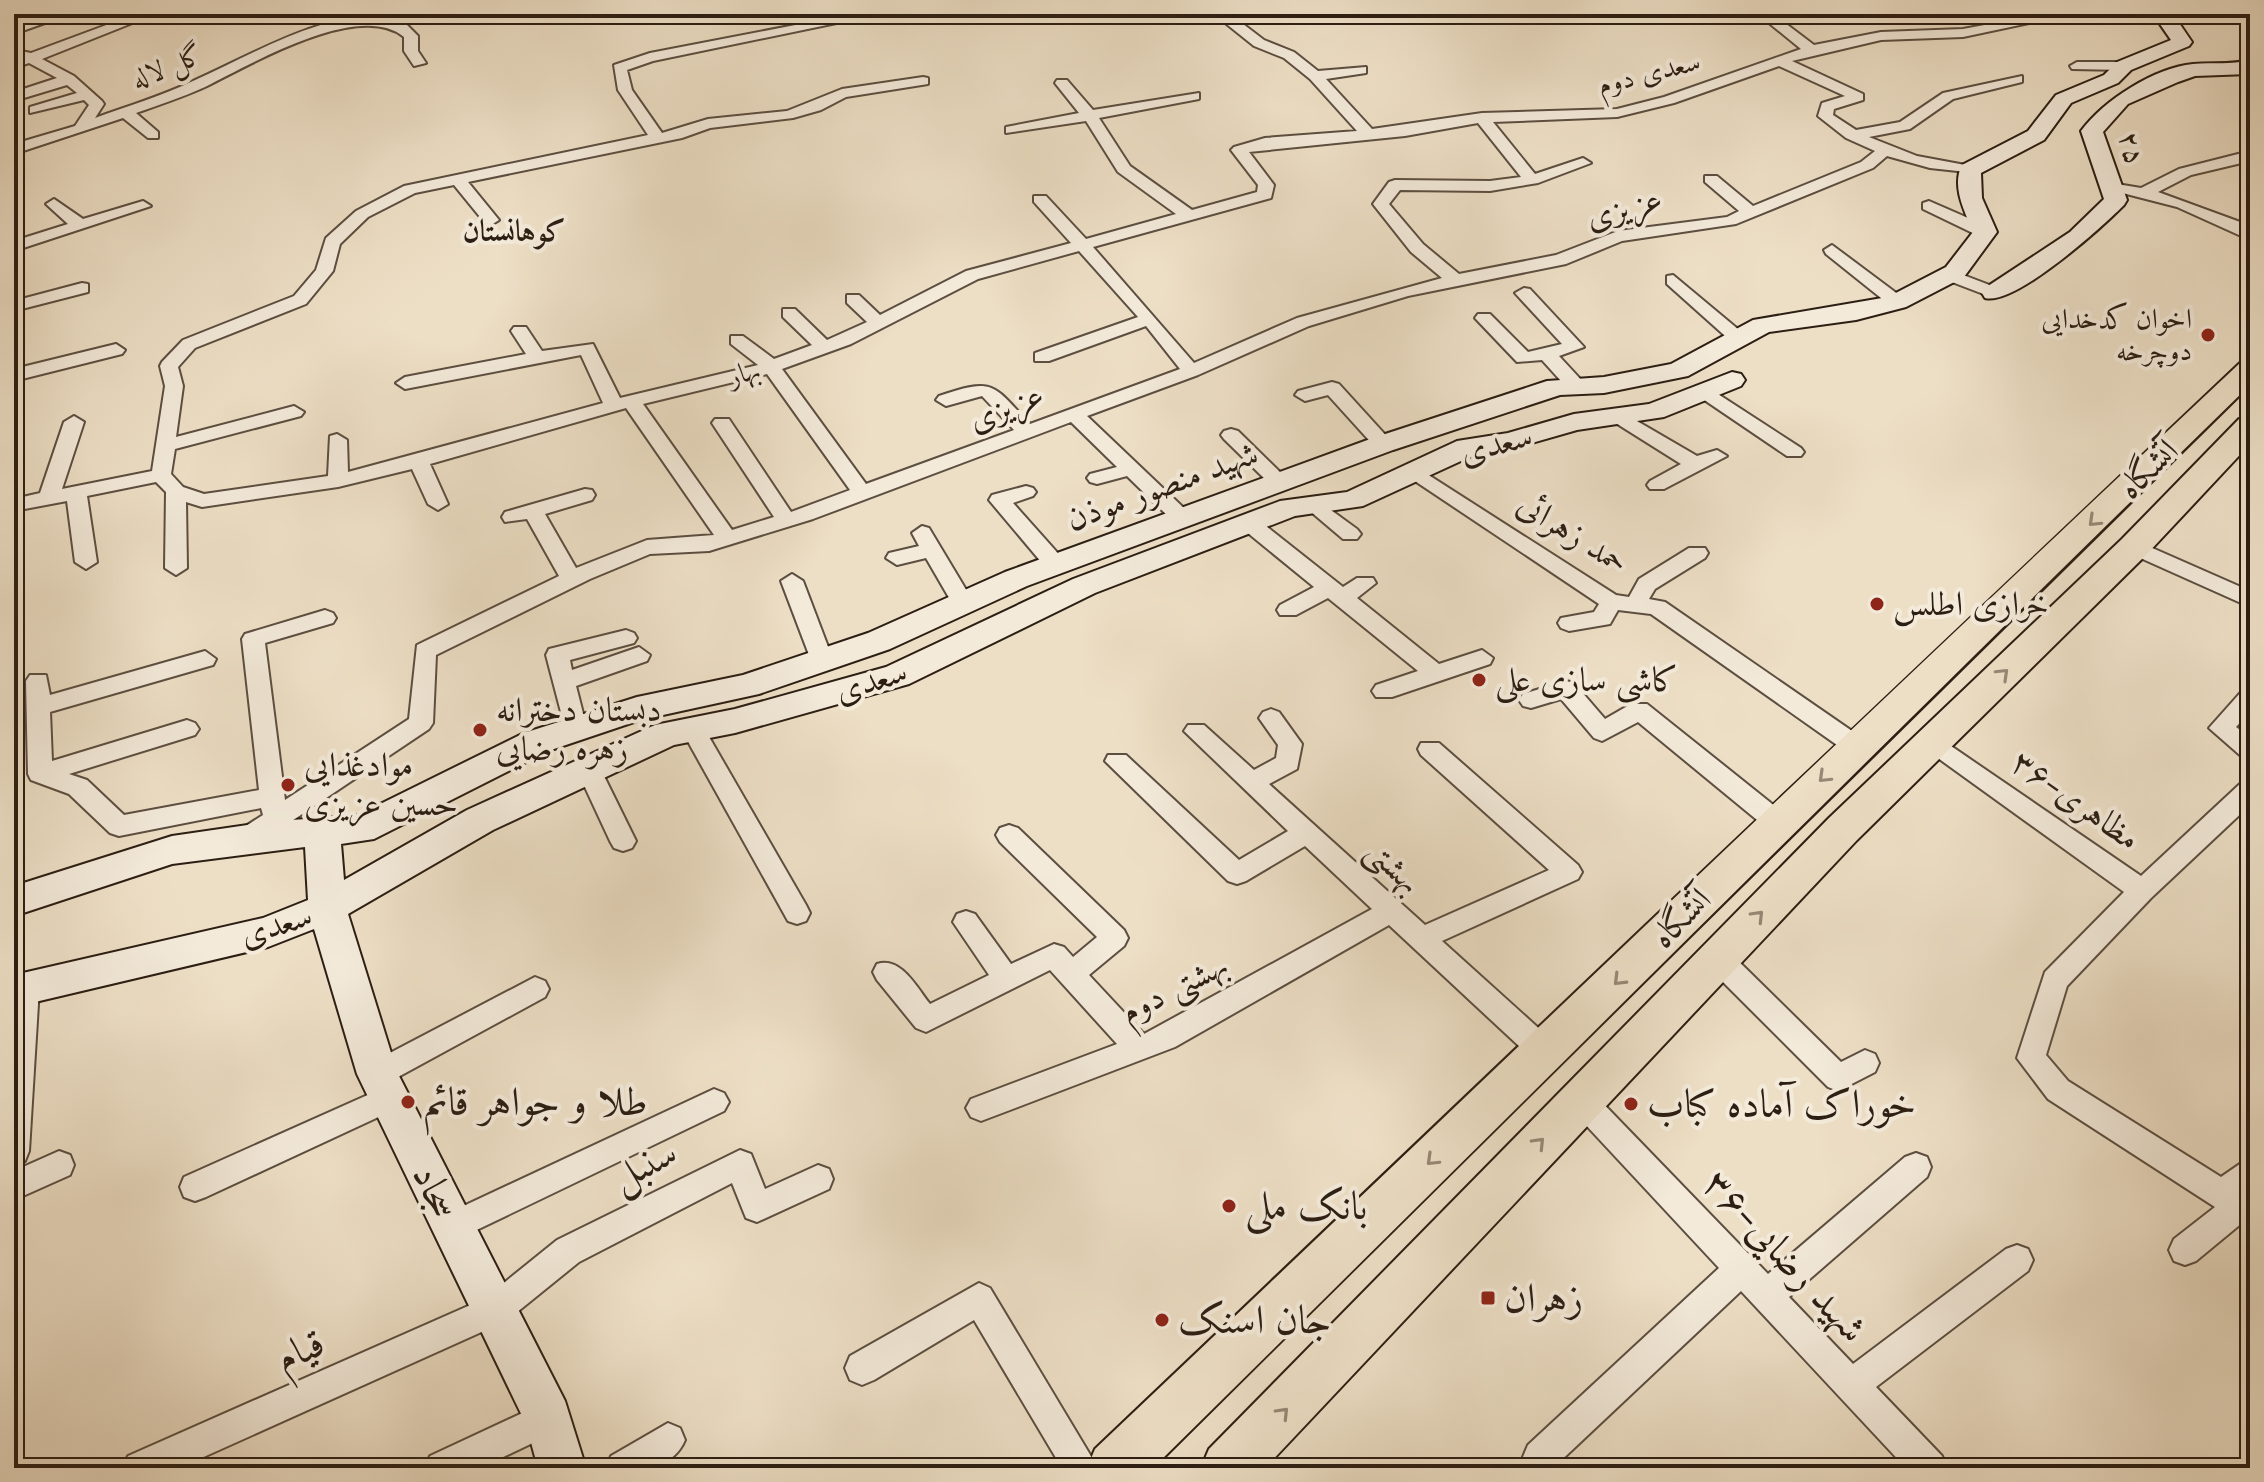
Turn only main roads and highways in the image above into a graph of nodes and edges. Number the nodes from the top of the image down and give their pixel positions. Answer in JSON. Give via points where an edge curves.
{"nodes":[{"id":1,"x":2250,"y":369,"type":"edge"},
{"id":2,"x":2250,"y":426,"type":"edge"},
{"id":3,"x":1927,"y":678,"type":"junction"},
{"id":4,"x":1973,"y":704,"type":"junction"},
{"id":5,"x":1856,"y":746,"type":"junction"},
{"id":6,"x":1899,"y":775,"type":"junction"},
{"id":7,"x":1114,"y":1468,"type":"edge"},
{"id":8,"x":1228,"y":1468,"type":"edge"}],
"edges":[{"from":1,"to":3,"type":"main road","name":"آتشگاه","one_way":true},
{"from":4,"to":2,"type":"main road","name":"آتشگاه","one_way":true},
{"from":3,"to":4,"type":"main road","via":[[1935,699]]},
{"from":3,"to":5,"type":"main road","name":"آتشگاه"},
{"from":4,"to":6,"type":"main road","name":"آتشگاه"},
{"from":5,"to":6,"type":"main road","via":[[1884,748],[1899,762]]},
{"from":5,"to":7,"type":"main road","name":"آتشگاه","one_way":true},
{"from":8,"to":6,"type":"main road","name":"آتشگاه","one_way":true}]}
